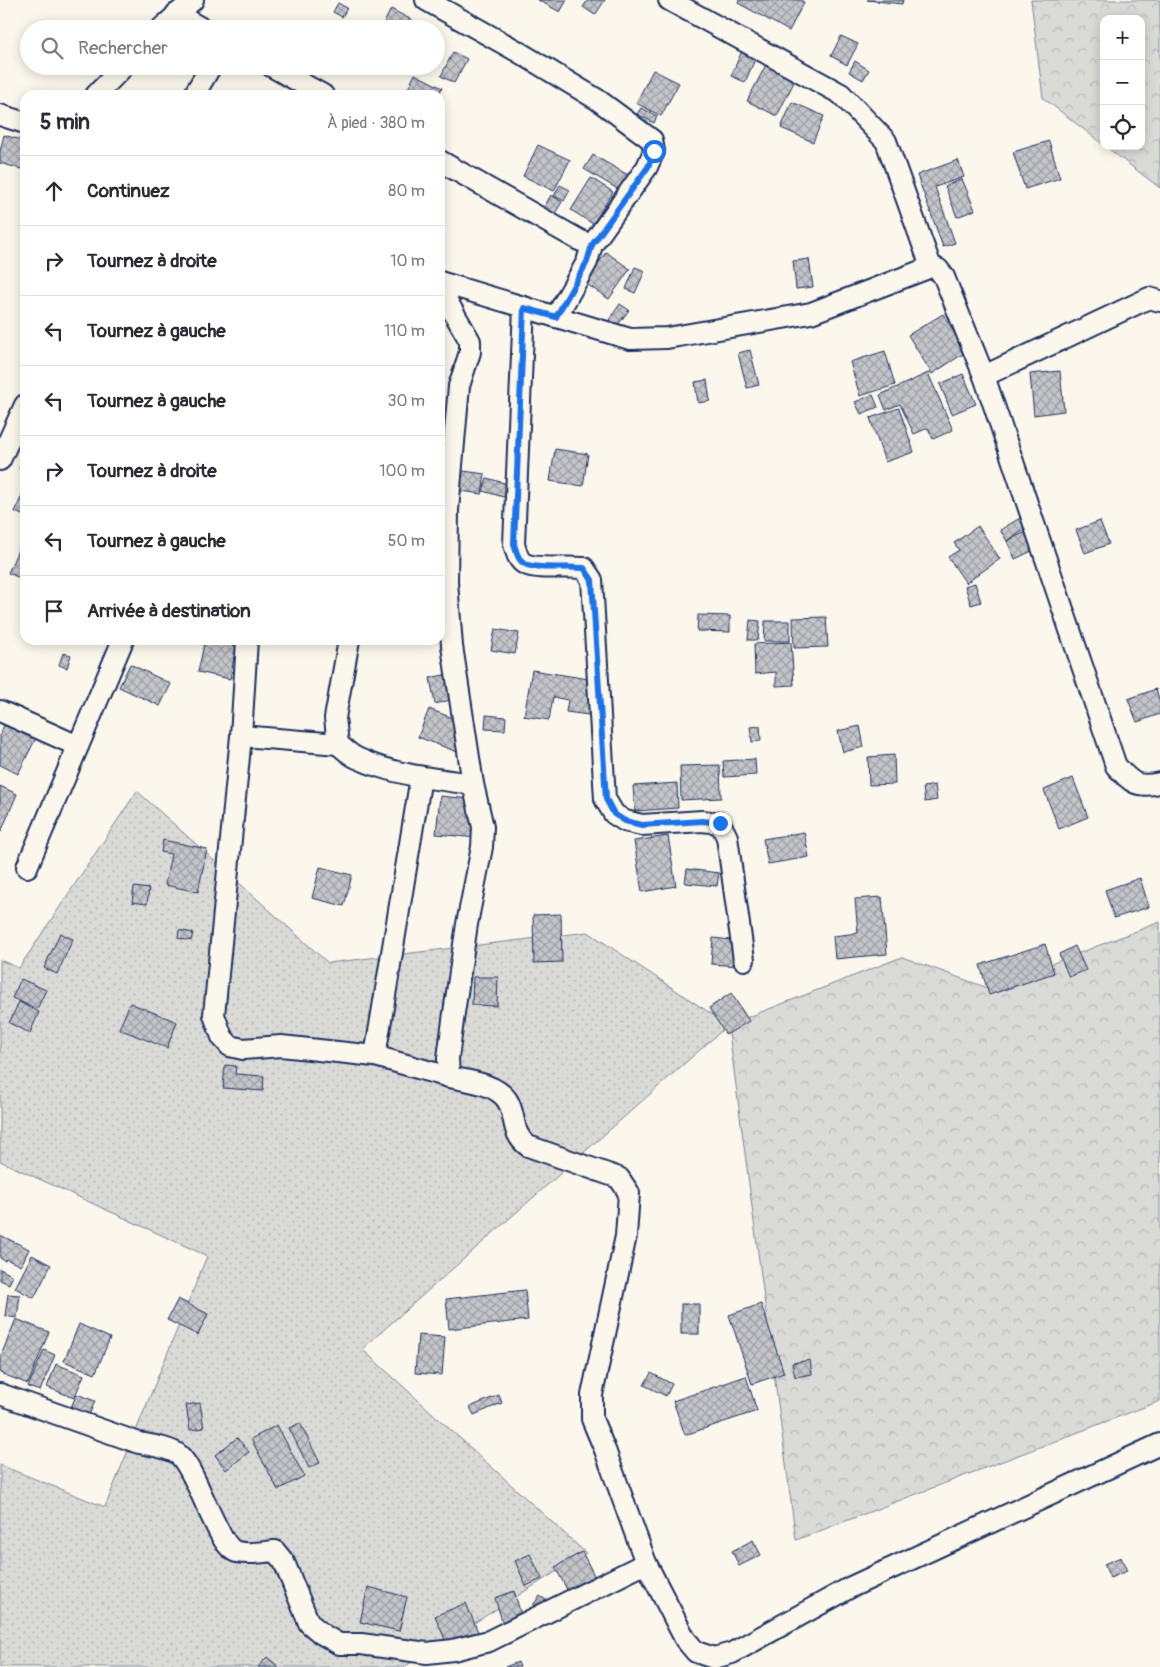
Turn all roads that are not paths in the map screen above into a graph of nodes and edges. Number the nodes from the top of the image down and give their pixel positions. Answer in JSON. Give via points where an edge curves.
{"nodes":[{"id":1,"x":193,"y":0,"type":"edge"},
{"id":2,"x":426,"y":0,"type":"edge"},
{"id":3,"x":669,"y":0,"type":"edge"},
{"id":4,"x":176,"y":14,"type":"junction"},
{"id":5,"x":170,"y":20,"type":"edge"},
{"id":6,"x":187,"y":20,"type":"edge"},
{"id":7,"x":115,"y":75,"type":"edge"},
{"id":8,"x":206,"y":75,"type":"edge"},
{"id":9,"x":287,"y":75,"type":"edge"},
{"id":10,"x":101,"y":90,"type":"edge"},
{"id":11,"x":197,"y":90,"type":"edge"},
{"id":12,"x":314,"y":90,"type":"edge"},
{"id":13,"x":0,"y":115,"type":"edge"},
{"id":14,"x":20,"y":121,"type":"edge"},
{"id":15,"x":445,"y":164,"type":"edge"},
{"id":16,"x":592,"y":245,"type":"junction"},
{"id":17,"x":931,"y":267,"type":"junction"},
{"id":18,"x":445,"y":284,"type":"edge"},
{"id":19,"x":445,"y":298,"type":"edge"},
{"id":20,"x":1160,"y":301,"type":"edge"},
{"id":21,"x":524,"y":308,"type":"junction"},
{"id":22,"x":556,"y":317,"type":"junction"},
{"id":23,"x":984,"y":376,"type":"junction"},
{"id":24,"x":20,"y":416,"type":"edge"},
{"id":25,"x":0,"y":460,"type":"edge"},
{"id":26,"x":121,"y":645,"type":"edge"},
{"id":27,"x":247,"y":645,"type":"edge"},
{"id":28,"x":348,"y":645,"type":"edge"},
{"id":29,"x":0,"y":711,"type":"edge"},
{"id":30,"x":241,"y":736,"type":"junction"},
{"id":31,"x":338,"y":744,"type":"junction"},
{"id":32,"x":78,"y":746,"type":"junction"},
{"id":33,"x":421,"y":777,"type":"junction"},
{"id":34,"x":1160,"y":783,"type":"edge"},
{"id":35,"x":474,"y":784,"type":"junction"},
{"id":36,"x":27,"y":867,"type":"dead end"},
{"id":37,"x":744,"y":960,"type":"dead end"},
{"id":38,"x":375,"y":1056,"type":"junction"},
{"id":39,"x":449,"y":1077,"type":"junction"},
{"id":40,"x":0,"y":1394,"type":"edge"},
{"id":41,"x":1160,"y":1444,"type":"edge"},
{"id":42,"x":646,"y":1563,"type":"junction"}],
"edges":[{"from":1,"to":4,"type":"street"},
{"from":2,"to":16,"type":"street","via":[[598,100],[652,140],[654,151],[648,167]]},
{"from":3,"to":17,"type":"street","via":[[841,94],[886,141]]},
{"from":4,"to":5,"type":"street"},
{"from":4,"to":6,"type":"street"},
{"from":7,"to":10,"type":"street"},
{"from":8,"to":11,"type":"street"},
{"from":9,"to":12,"type":"street"},
{"from":13,"to":14,"type":"street"},
{"from":15,"to":16,"type":"street"},
{"from":16,"to":22,"type":"street","via":[[587,262]]},
{"from":17,"to":22,"type":"street","via":[[811,313],[668,338],[630,339]]},
{"from":17,"to":23,"type":"street","via":[[938,269],[944,277]]},
{"from":18,"to":21,"type":"street"},
{"from":19,"to":35,"type":"street","via":[[470,341],[470,352],[459,386],[448,510],[447,582],[452,646]]},
{"from":20,"to":23,"type":"street","via":[[1149,298]]},
{"from":21,"to":22,"type":"street"},
{"from":21,"to":37,"type":"street","via":[[514,544],[517,556],[524,564],[584,568],[592,580],[606,799],[614,814],[642,825],[720,823],[727,837]]},
{"from":23,"to":34,"type":"street","via":[[1116,766],[1131,783],[1145,786]]},
{"from":24,"to":25,"type":"street"},
{"from":26,"to":32,"type":"street"},
{"from":27,"to":30,"type":"street"},
{"from":28,"to":31,"type":"street","via":[[334,718]]},
{"from":29,"to":32,"type":"street"},
{"from":30,"to":31,"type":"street"},
{"from":30,"to":38,"type":"street","via":[[214,1015],[222,1037],[230,1046],[243,1049],[281,1046]]},
{"from":31,"to":33,"type":"street","via":[[355,758]]},
{"from":32,"to":36,"type":"street"},
{"from":33,"to":35,"type":"street"},
{"from":33,"to":38,"type":"street"},
{"from":35,"to":39,"type":"street","via":[[483,826],[482,847],[454,1013]]},
{"from":38,"to":39,"type":"street"},
{"from":39,"to":42,"type":"street","via":[[496,1090],[508,1101],[520,1140],[528,1146],[619,1178],[629,1193],[626,1236],[592,1395],[592,1419]]},
{"from":40,"to":42,"type":"street","via":[[178,1454],[188,1466],[224,1541],[235,1552],[275,1551],[284,1562],[309,1623],[339,1644],[427,1653],[489,1641]]},
{"from":41,"to":42,"type":"street","via":[[851,1587],[732,1653],[714,1658],[696,1652],[685,1639]]}]}
